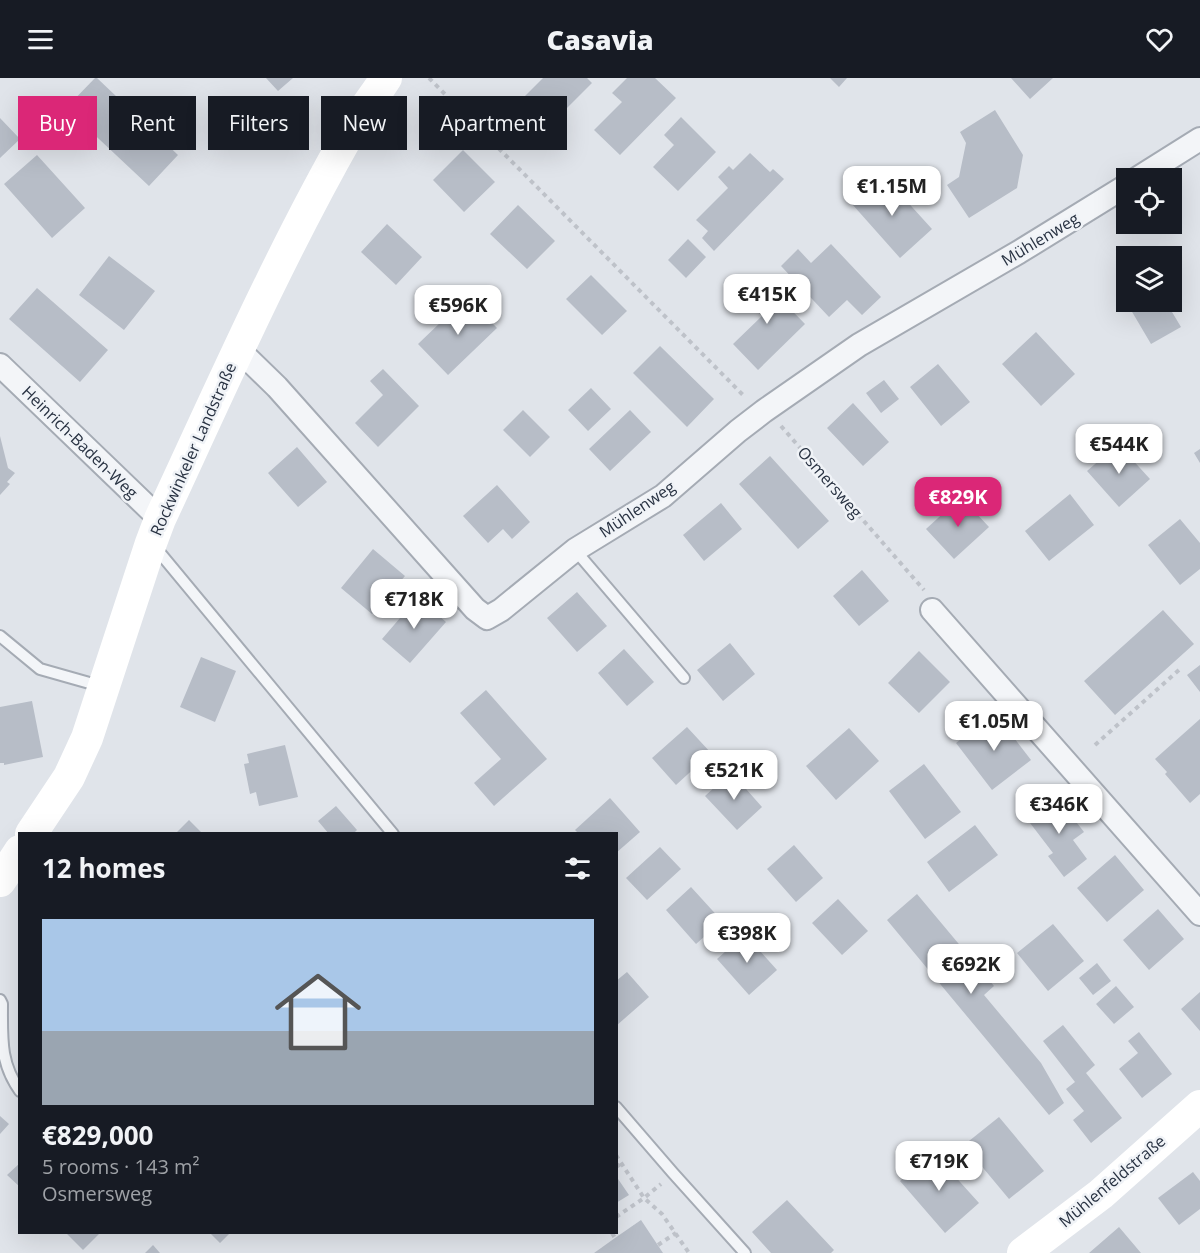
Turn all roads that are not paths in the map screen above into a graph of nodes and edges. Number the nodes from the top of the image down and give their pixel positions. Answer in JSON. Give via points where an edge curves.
{"nodes":[{"id":1,"x":386,"y":78,"type":"edge"},
{"id":2,"x":1200,"y":139,"type":"edge"},
{"id":3,"x":1154,"y":168,"type":"edge"},
{"id":4,"x":1116,"y":192,"type":"edge"},
{"id":5,"x":238,"y":349,"type":"junction"},
{"id":6,"x":0,"y":365,"type":"edge"},
{"id":7,"x":155,"y":531,"type":"junction"},
{"id":8,"x":575,"y":550,"type":"junction"},
{"id":9,"x":932,"y":610,"type":"road end"},
{"id":10,"x":0,"y":636,"type":"edge"},
{"id":11,"x":684,"y":678,"type":"dead end"},
{"id":12,"x":104,"y":687,"type":"junction"},
{"id":13,"x":32,"y":832,"type":"edge"},
{"id":14,"x":391,"y":832,"type":"edge"},
{"id":15,"x":18,"y":854,"type":"edge"},
{"id":16,"x":0,"y":880,"type":"edge"},
{"id":17,"x":1200,"y":914,"type":"edge"},
{"id":18,"x":0,"y":1000,"type":"edge"},
{"id":19,"x":18,"y":1089,"type":"edge"},
{"id":20,"x":1200,"y":1106,"type":"edge"},
{"id":21,"x":618,"y":1109,"type":"edge"},
{"id":22,"x":745,"y":1253,"type":"edge"},
{"id":23,"x":1023,"y":1253,"type":"edge"}],
"edges":[{"from":1,"to":5,"type":"main road","name":"Rockwinkeler Landstraße","via":[[349,133]]},
{"from":2,"to":3,"type":"street"},
{"from":4,"to":8,"type":"street","name":"Mühlenweg","via":[[860,345],[764,411],[663,496]]},
{"from":5,"to":7,"type":"main road","name":"Rockwinkeler Landstraße"},
{"from":5,"to":8,"type":"street","name":"Mühlenweg","via":[[487,618]]},
{"from":6,"to":7,"type":"street","name":"Heinrich-Baden-Weg"},
{"from":7,"to":12,"type":"main road","name":"Rockwinkeler Landstraße"},
{"from":7,"to":14,"type":"lane"},
{"from":8,"to":11,"type":"lane"},
{"from":9,"to":17,"type":"street"},
{"from":10,"to":12,"type":"lane","via":[[40,669]]},
{"from":12,"to":13,"type":"main road","name":"Rockwinkeler Landstraße","via":[[69,777]]},
{"from":15,"to":16,"type":"main road"},
{"from":18,"to":19,"type":"lane","via":[[2,1059]]},
{"from":20,"to":23,"type":"main road","name":"Mühlenfeldstraße","via":[[1101,1194]]},
{"from":21,"to":22,"type":"lane"}]}
